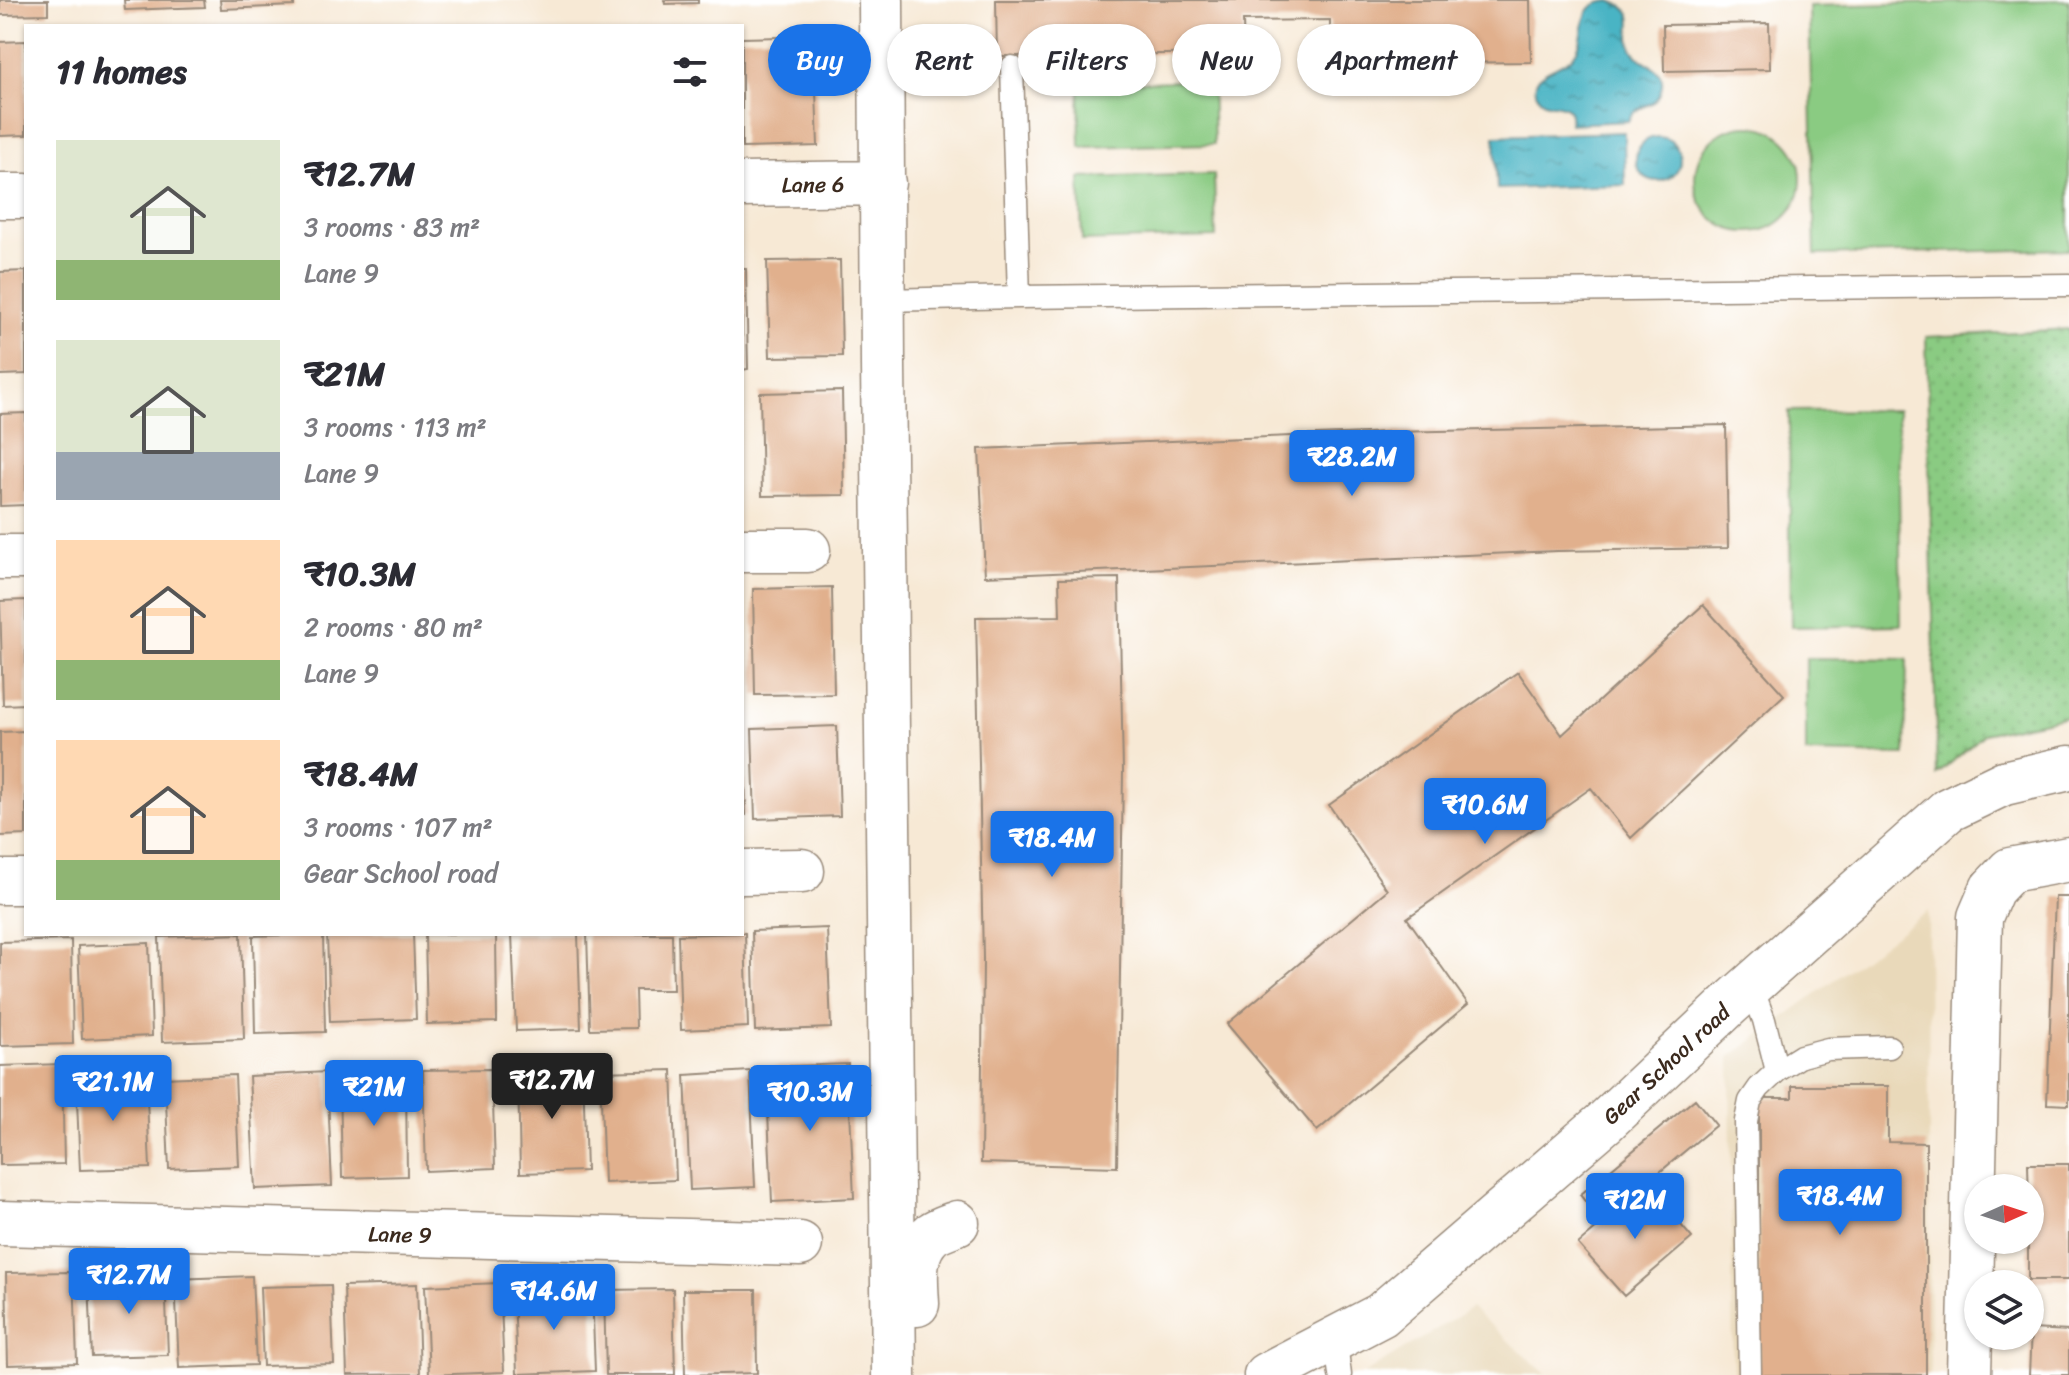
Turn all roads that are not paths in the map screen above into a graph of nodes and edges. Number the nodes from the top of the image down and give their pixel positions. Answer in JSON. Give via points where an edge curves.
{"nodes":[{"id":1,"x":881,"y":0,"type":"edge"},
{"id":2,"x":1012,"y":67,"type":"dead end"},
{"id":3,"x":883,"y":183,"type":"junction"},
{"id":4,"x":744,"y":185,"type":"edge"},
{"id":5,"x":0,"y":196,"type":"edge"},
{"id":6,"x":24,"y":196,"type":"edge"},
{"id":7,"x":2069,"y":285,"type":"edge"},
{"id":8,"x":1019,"y":297,"type":"junction"},
{"id":9,"x":882,"y":300,"type":"junction"},
{"id":10,"x":744,"y":550,"type":"edge"},
{"id":11,"x":808,"y":550,"type":"dead end"},
{"id":12,"x":0,"y":557,"type":"edge"},
{"id":13,"x":24,"y":557,"type":"edge"},
{"id":14,"x":2069,"y":768,"type":"edge"},
{"id":15,"x":2069,"y":859,"type":"edge"},
{"id":16,"x":802,"y":871,"type":"dead end"},
{"id":17,"x":744,"y":872,"type":"edge"},
{"id":18,"x":0,"y":882,"type":"edge"},
{"id":19,"x":24,"y":882,"type":"edge"},
{"id":20,"x":1751,"y":985,"type":"junction"},
{"id":21,"x":1889,"y":1047,"type":"dead end"},
{"id":22,"x":1777,"y":1071,"type":"junction"},
{"id":23,"x":0,"y":1223,"type":"edge"},
{"id":24,"x":957,"y":1223,"type":"dead end"},
{"id":25,"x":800,"y":1244,"type":"dead end"},
{"id":26,"x":1336,"y":1358,"type":"edge"},
{"id":27,"x":894,"y":1375,"type":"edge"},
{"id":28,"x":921,"y":1375,"type":"edge"},
{"id":29,"x":1266,"y":1375,"type":"edge"},
{"id":30,"x":1750,"y":1375,"type":"edge"},
{"id":31,"x":1969,"y":1375,"type":"edge"}],
"edges":[{"from":1,"to":3,"type":"street"},
{"from":2,"to":8,"type":"lane"},
{"from":3,"to":4,"type":"street","name":"Lane 6"},
{"from":3,"to":9,"type":"street"},
{"from":5,"to":6,"type":"street"},
{"from":7,"to":8,"type":"lane"},
{"from":8,"to":9,"type":"lane"},
{"from":9,"to":27,"type":"street"},
{"from":10,"to":11,"type":"street"},
{"from":12,"to":13,"type":"street"},
{"from":14,"to":20,"type":"street","name":"Gear School road","via":[[2004,783],[1948,810]]},
{"from":15,"to":31,"type":"street","via":[[2010,870],[1992,889],[1980,917]]},
{"from":16,"to":17,"type":"street"},
{"from":18,"to":19,"type":"street"},
{"from":20,"to":22,"type":"lane"},
{"from":20,"to":26,"type":"street","name":"Gear School road","via":[[1605,1122]]},
{"from":21,"to":22,"type":"lane","via":[[1828,1049],[1801,1056]]},
{"from":22,"to":30,"type":"lane","via":[[1750,1101],[1746,1121]]},
{"from":23,"to":25,"type":"street","name":"Lane 9"},
{"from":24,"to":28,"type":"street","via":[[933,1233],[915,1267]]},
{"from":26,"to":29,"type":"street","name":"Gear School road"}]}
